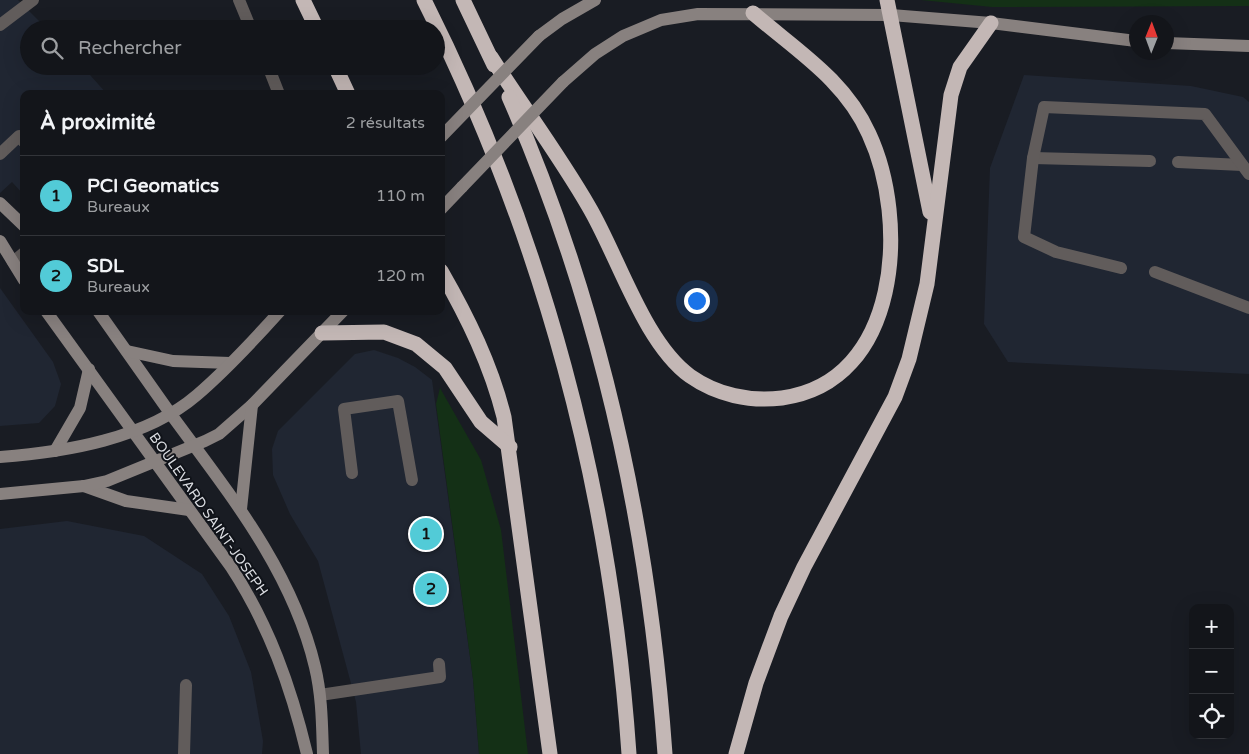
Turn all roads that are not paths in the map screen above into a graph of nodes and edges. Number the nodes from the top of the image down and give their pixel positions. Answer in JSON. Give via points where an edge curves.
{"nodes":[{"id":1,"x":33,"y":0,"type":"edge"},
{"id":2,"x":239,"y":0,"type":"edge"},
{"id":3,"x":304,"y":0,"type":"edge"},
{"id":4,"x":424,"y":0,"type":"edge"},
{"id":5,"x":463,"y":0,"type":"edge"},
{"id":6,"x":595,"y":0,"type":"edge"},
{"id":7,"x":887,"y":0,"type":"edge"},
{"id":8,"x":754,"y":13,"type":"junction"},
{"id":9,"x":891,"y":15,"type":"junction"},
{"id":10,"x":248,"y":20,"type":"edge"},
{"id":11,"x":313,"y":20,"type":"edge"},
{"id":12,"x":433,"y":20,"type":"edge"},
{"id":13,"x":991,"y":23,"type":"junction"},
{"id":14,"x":0,"y":25,"type":"edge"},
{"id":15,"x":1129,"y":40,"type":"edge"},
{"id":16,"x":1174,"y":43,"type":"edge"},
{"id":17,"x":445,"y":44,"type":"edge"},
{"id":18,"x":1249,"y":46,"type":"edge"},
{"id":19,"x":491,"y":57,"type":"junction"},
{"id":20,"x":272,"y":75,"type":"edge"},
{"id":21,"x":339,"y":75,"type":"edge"},
{"id":22,"x":277,"y":90,"type":"edge"},
{"id":23,"x":346,"y":90,"type":"edge"},
{"id":24,"x":445,"y":134,"type":"edge"},
{"id":25,"x":20,"y":137,"type":"edge"},
{"id":26,"x":0,"y":154,"type":"edge"},
{"id":27,"x":1033,"y":158,"type":"junction"},
{"id":28,"x":1150,"y":161,"type":"dead end"},
{"id":29,"x":1178,"y":162,"type":"dead end"},
{"id":30,"x":1246,"y":169,"type":"edge"},
{"id":31,"x":0,"y":203,"type":"edge"},
{"id":32,"x":445,"y":205,"type":"edge"},
{"id":33,"x":20,"y":222,"type":"edge"},
{"id":34,"x":933,"y":228,"type":"junction"},
{"id":35,"x":0,"y":241,"type":"edge"},
{"id":36,"x":20,"y":256,"type":"edge"},
{"id":37,"x":13,"y":262,"type":"junction"},
{"id":38,"x":1121,"y":268,"type":"dead end"},
{"id":39,"x":1155,"y":272,"type":"dead end"},
{"id":40,"x":20,"y":273,"type":"edge"},
{"id":41,"x":445,"y":278,"type":"edge"},
{"id":42,"x":1249,"y":308,"type":"edge"},
{"id":43,"x":49,"y":315,"type":"edge"},
{"id":44,"x":101,"y":315,"type":"edge"},
{"id":45,"x":276,"y":315,"type":"edge"},
{"id":46,"x":339,"y":315,"type":"edge"},
{"id":47,"x":322,"y":333,"type":"junction"},
{"id":48,"x":127,"y":351,"type":"junction"},
{"id":49,"x":230,"y":363,"type":"junction"},
{"id":50,"x":88,"y":370,"type":"junction"},
{"id":51,"x":252,"y":405,"type":"junction"},
{"id":52,"x":170,"y":413,"type":"junction"},
{"id":53,"x":133,"y":430,"type":"junction"},
{"id":54,"x":196,"y":446,"type":"junction"},
{"id":55,"x":510,"y":448,"type":"junction"},
{"id":56,"x":55,"y":451,"type":"junction"},
{"id":57,"x":0,"y":457,"type":"edge"},
{"id":58,"x":156,"y":462,"type":"junction"},
{"id":59,"x":352,"y":472,"type":"dead end"},
{"id":60,"x":412,"y":480,"type":"dead end"},
{"id":61,"x":84,"y":486,"type":"junction"},
{"id":62,"x":0,"y":494,"type":"edge"},
{"id":63,"x":240,"y":509,"type":"junction"},
{"id":64,"x":190,"y":510,"type":"junction"},
{"id":65,"x":439,"y":664,"type":"dead end"},
{"id":66,"x":186,"y":684,"type":"dead end"},
{"id":67,"x":320,"y":695,"type":"junction"},
{"id":68,"x":184,"y":754,"type":"edge"},
{"id":69,"x":307,"y":754,"type":"edge"},
{"id":70,"x":323,"y":754,"type":"edge"},
{"id":71,"x":550,"y":754,"type":"edge"},
{"id":72,"x":629,"y":754,"type":"edge"},
{"id":73,"x":665,"y":754,"type":"edge"},
{"id":74,"x":736,"y":754,"type":"edge"}],
"edges":[{"from":1,"to":14,"type":"street"},
{"from":2,"to":10,"type":"street"},
{"from":3,"to":11,"type":"highway"},
{"from":4,"to":12,"type":"highway"},
{"from":5,"to":19,"type":"highway"},
{"from":6,"to":24,"type":"main road","bridge":true,"via":[[539,36]]},
{"from":7,"to":9,"type":"highway"},
{"from":8,"to":9,"type":"main road"},
{"from":8,"to":19,"type":"highway","via":[[826,73],[853,103],[877,153],[889,212],[887,286],[872,333],[856,358],[832,379],[787,398],[757,400],[728,394],[690,376],[671,358],[645,317],[589,207]]},
{"from":8,"to":32,"type":"main road","bridge":true,"via":[[698,14],[652,23],[605,47],[563,82]]},
{"from":9,"to":13,"type":"main road"},
{"from":9,"to":34,"type":"highway"},
{"from":13,"to":15,"type":"main road"},
{"from":13,"to":34,"type":"highway","via":[[964,59],[956,76]]},
{"from":16,"to":18,"type":"main road"},
{"from":17,"to":72,"type":"highway","via":[[501,172],[560,349],[584,443],[607,557]]},
{"from":19,"to":73,"type":"highway","via":[[531,150],[559,227],[612,404],[651,605]]},
{"from":20,"to":22,"type":"street"},
{"from":21,"to":23,"type":"highway"},
{"from":25,"to":26,"type":"street"},
{"from":27,"to":28,"type":"street"},
{"from":27,"to":30,"type":"street","via":[[1044,107],[1206,114]]},
{"from":27,"to":38,"type":"street","via":[[1024,237],[1056,252]]},
{"from":29,"to":30,"type":"street"},
{"from":31,"to":33,"type":"main road"},
{"from":34,"to":74,"type":"highway","via":[[923,305],[903,378],[791,594],[756,683]]},
{"from":35,"to":37,"type":"main road"},
{"from":36,"to":37,"type":"street"},
{"from":37,"to":40,"type":"main road"},
{"from":39,"to":42,"type":"street"},
{"from":41,"to":55,"type":"highway","via":[[488,363]]},
{"from":43,"to":50,"type":"main road","name":"BOULEVARD SAINT-JOSEPH"},
{"from":44,"to":48,"type":"main road","name":"BOULEVARD SAINT-JOSEPH"},
{"from":45,"to":49,"type":"main road"},
{"from":46,"to":47,"type":"main road"},
{"from":47,"to":51,"type":"main road"},
{"from":47,"to":55,"type":"highway","via":[[384,332],[416,344],[445,368],[481,422]]},
{"from":48,"to":49,"type":"main road","via":[[173,361]]},
{"from":48,"to":52,"type":"main road","name":"BOULEVARD SAINT-JOSEPH"},
{"from":49,"to":52,"type":"main road","via":[[197,395]]},
{"from":50,"to":53,"type":"main road","name":"BOULEVARD SAINT-JOSEPH"},
{"from":50,"to":56,"type":"main road","via":[[80,408]]},
{"from":51,"to":54,"type":"main road","via":[[219,434]]},
{"from":51,"to":63,"type":"main road"},
{"from":52,"to":53,"type":"main road"},
{"from":52,"to":54,"type":"main road","name":"BOULEVARD SAINT-JOSEPH"},
{"from":53,"to":56,"type":"main road"},
{"from":53,"to":58,"type":"main road","name":"BOULEVARD SAINT-JOSEPH"},
{"from":54,"to":58,"type":"main road"},
{"from":54,"to":63,"type":"main road","name":"BOULEVARD SAINT-JOSEPH"},
{"from":55,"to":71,"type":"highway"},
{"from":56,"to":57,"type":"main road"},
{"from":58,"to":61,"type":"main road","via":[[116,478]]},
{"from":58,"to":64,"type":"main road","name":"BOULEVARD SAINT-JOSEPH"},
{"from":59,"to":60,"type":"street","via":[[344,409],[398,401]]},
{"from":61,"to":62,"type":"main road"},
{"from":61,"to":64,"type":"main road","via":[[126,501]]},
{"from":63,"to":67,"type":"main road","name":"BOULEVARD SAINT-JOSEPH","via":[[270,556],[302,623]]},
{"from":64,"to":69,"type":"main road","name":"BOULEVARD SAINT-JOSEPH","via":[[235,573],[267,629],[289,687]]},
{"from":65,"to":67,"type":"street","via":[[440,677]]},
{"from":66,"to":68,"type":"street"},
{"from":67,"to":70,"type":"main road","name":"BOULEVARD SAINT-JOSEPH"}]}
